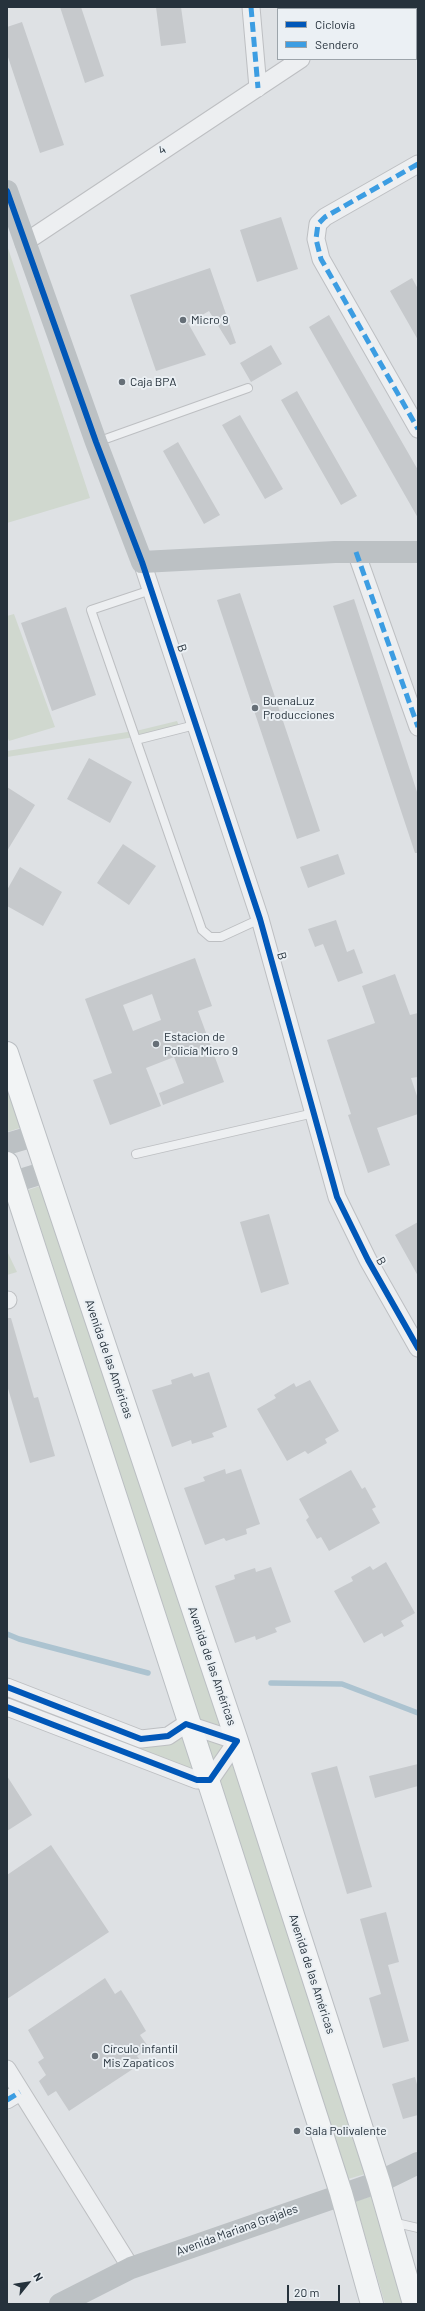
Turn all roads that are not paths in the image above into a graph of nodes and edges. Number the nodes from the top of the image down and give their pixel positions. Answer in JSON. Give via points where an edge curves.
{"nodes":[{"id":1,"x":251,"y":7,"type":"edge"},
{"id":2,"x":300,"y":60,"type":"edge"},
{"id":3,"x":258,"y":88,"type":"junction"},
{"id":4,"x":418,"y":164,"type":"edge"},
{"id":5,"x":7,"y":192,"type":"edge"},
{"id":6,"x":24,"y":243,"type":"junction"},
{"id":7,"x":248,"y":388,"type":"dead end"},
{"id":8,"x":418,"y":429,"type":"edge"},
{"id":9,"x":96,"y":442,"type":"junction"},
{"id":10,"x":356,"y":552,"type":"junction"},
{"id":11,"x":418,"y":552,"type":"edge"},
{"id":12,"x":142,"y":562,"type":"junction"},
{"id":13,"x":151,"y":590,"type":"junction"},
{"id":14,"x":196,"y":725,"type":"junction"},
{"id":15,"x":418,"y":727,"type":"edge"},
{"id":16,"x":136,"y":740,"type":"junction"},
{"id":17,"x":260,"y":919,"type":"junction"},
{"id":18,"x":7,"y":1053,"type":"edge"},
{"id":19,"x":314,"y":1113,"type":"junction"},
{"id":20,"x":34,"y":1136,"type":"junction"},
{"id":21,"x":7,"y":1144,"type":"edge"},
{"id":22,"x":136,"y":1154,"type":"dead end"},
{"id":23,"x":46,"y":1172,"type":"junction"},
{"id":24,"x":9,"y":1177,"type":"edge"},
{"id":25,"x":418,"y":1348,"type":"edge"},
{"id":26,"x":7,"y":1687,"type":"edge"},
{"id":27,"x":7,"y":1707,"type":"edge"},
{"id":28,"x":190,"y":1724,"type":"junction"},
{"id":29,"x":237,"y":1741,"type":"junction"},
{"id":30,"x":208,"y":1780,"type":"junction"},
{"id":31,"x":7,"y":2069,"type":"edge"},
{"id":32,"x":13,"y":2096,"type":"edge"},
{"id":33,"x":418,"y":2163,"type":"edge"},
{"id":34,"x":379,"y":2182,"type":"junction"},
{"id":35,"x":341,"y":2193,"type":"junction"},
{"id":36,"x":391,"y":2222,"type":"junction"},
{"id":37,"x":418,"y":2228,"type":"edge"},
{"id":38,"x":131,"y":2268,"type":"junction"},
{"id":39,"x":68,"y":2302,"type":"edge"},
{"id":40,"x":372,"y":2304,"type":"edge"},
{"id":41,"x":414,"y":2304,"type":"edge"}],
"edges":[{"from":1,"to":3,"type":"street"},
{"from":2,"to":3,"type":"street","name":"4"},
{"from":3,"to":6,"type":"street","name":"4"},
{"from":4,"to":8,"type":"street","via":[[325,216],[318,224],[316,239],[321,259]]},
{"from":5,"to":6,"type":"street"},
{"from":6,"to":9,"type":"street"},
{"from":7,"to":9,"type":"lane"},
{"from":9,"to":12,"type":"street"},
{"from":10,"to":11,"type":"street"},
{"from":10,"to":12,"type":"street"},
{"from":10,"to":15,"type":"street"},
{"from":12,"to":13,"type":"street","name":"B"},
{"from":13,"to":14,"type":"street","name":"B"},
{"from":13,"to":16,"type":"lane","via":[[91,610]]},
{"from":14,"to":16,"type":"lane"},
{"from":14,"to":17,"type":"street","name":"B"},
{"from":16,"to":17,"type":"lane","via":[[202,930],[210,937],[221,937]]},
{"from":17,"to":19,"type":"street","name":"B"},
{"from":18,"to":20,"type":"main road","name":"Avenida de las Américas"},
{"from":19,"to":22,"type":"lane"},
{"from":19,"to":25,"type":"street","name":"B","via":[[342,1210]]},
{"from":20,"to":21,"type":"street"},
{"from":20,"to":23,"type":"main road","name":"Avenida de las Américas"},
{"from":23,"to":24,"type":"street"},
{"from":23,"to":29,"type":"main road","name":"Avenida de las Américas"},
{"from":24,"to":28,"type":"main road"},
{"from":26,"to":28,"type":"street","via":[[141,1739],[168,1736]]},
{"from":27,"to":30,"type":"street","via":[[197,1780]]},
{"from":28,"to":29,"type":"street"},
{"from":28,"to":30,"type":"main road"},
{"from":29,"to":30,"type":"street"},
{"from":29,"to":34,"type":"main road","name":"Avenida de las Américas"},
{"from":30,"to":35,"type":"main road"},
{"from":31,"to":32,"type":"street"},
{"from":32,"to":38,"type":"street"},
{"from":33,"to":34,"type":"street","name":"Avenida Mariana Grajales"},
{"from":34,"to":35,"type":"street","name":"Avenida Mariana Grajales"},
{"from":34,"to":36,"type":"main road","name":"Avenida de las Américas"},
{"from":35,"to":38,"type":"street","name":"Avenida Mariana Grajales"},
{"from":35,"to":40,"type":"main road"},
{"from":36,"to":37,"type":"lane"},
{"from":36,"to":41,"type":"main road","name":"Avenida de las Américas"},
{"from":38,"to":39,"type":"street","name":"Avenida Mariana Grajales"}]}
